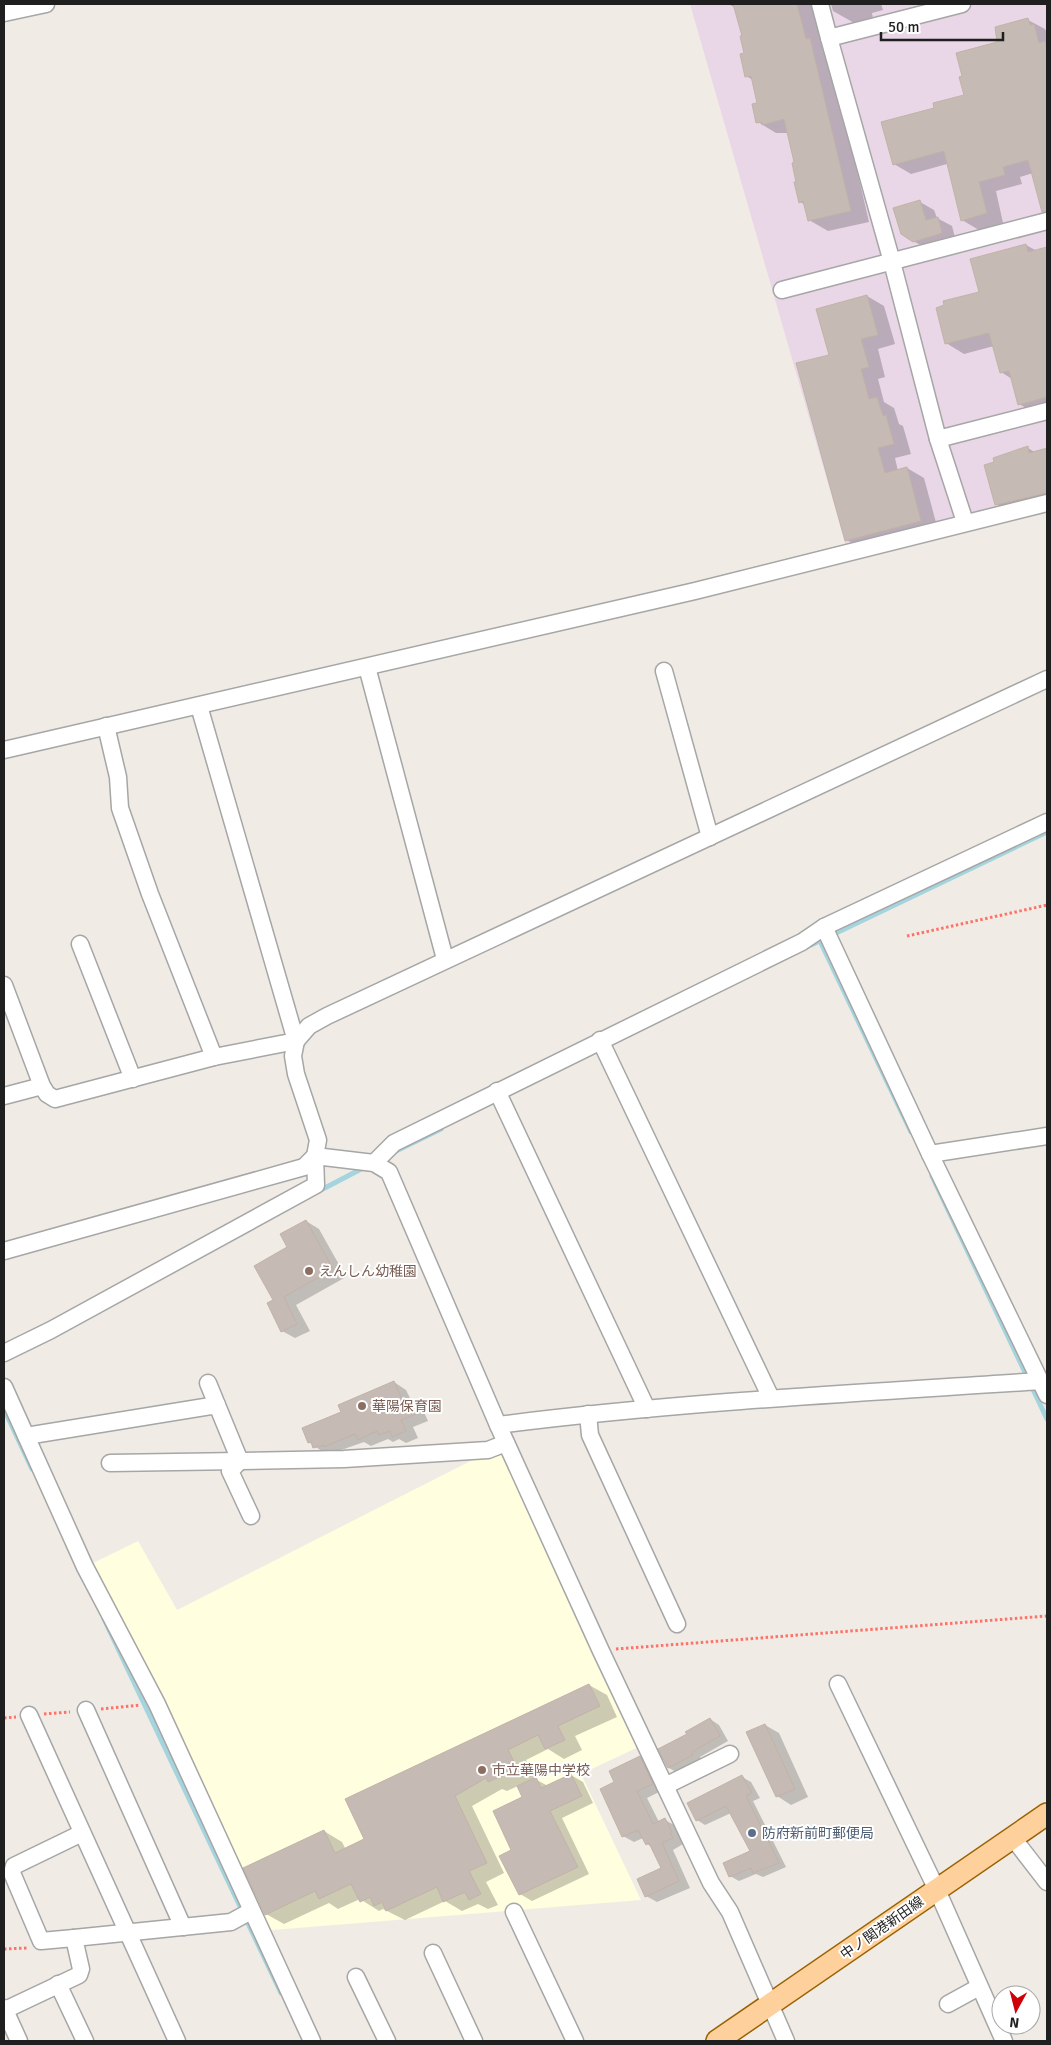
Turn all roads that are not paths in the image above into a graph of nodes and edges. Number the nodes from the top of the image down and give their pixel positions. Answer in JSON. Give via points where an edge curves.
{"nodes":[{"id":1,"x":46,"y":4,"type":"edge"},
{"id":2,"x":820,"y":4,"type":"edge"},
{"id":3,"x":962,"y":4,"type":"edge"},
{"id":4,"x":4,"y":13,"type":"edge"},
{"id":5,"x":829,"y":38,"type":"junction"},
{"id":6,"x":1047,"y":221,"type":"edge"},
{"id":7,"x":892,"y":262,"type":"junction"},
{"id":8,"x":782,"y":290,"type":"dead end"},
{"id":9,"x":1047,"y":411,"type":"edge"},
{"id":10,"x":938,"y":439,"type":"junction"},
{"id":11,"x":1047,"y":503,"type":"edge"},
{"id":12,"x":965,"y":522,"type":"junction"},
{"id":13,"x":367,"y":667,"type":"junction"},
{"id":14,"x":664,"y":671,"type":"dead end"},
{"id":15,"x":1047,"y":679,"type":"edge"},
{"id":16,"x":199,"y":706,"type":"junction"},
{"id":17,"x":106,"y":726,"type":"junction"},
{"id":18,"x":4,"y":750,"type":"edge"},
{"id":19,"x":1046,"y":825,"type":"edge"},
{"id":20,"x":710,"y":837,"type":"junction"},
{"id":21,"x":824,"y":927,"type":"junction"},
{"id":22,"x":80,"y":944,"type":"dead end"},
{"id":23,"x":445,"y":959,"type":"junction"},
{"id":24,"x":4,"y":985,"type":"edge"},
{"id":25,"x":600,"y":1040,"type":"junction"},
{"id":26,"x":296,"y":1041,"type":"junction"},
{"id":27,"x":214,"y":1057,"type":"junction"},
{"id":28,"x":133,"y":1079,"type":"junction"},
{"id":29,"x":42,"y":1086,"type":"junction"},
{"id":30,"x":497,"y":1091,"type":"junction"},
{"id":31,"x":4,"y":1096,"type":"edge"},
{"id":32,"x":1047,"y":1136,"type":"edge"},
{"id":33,"x":930,"y":1154,"type":"junction"},
{"id":34,"x":315,"y":1156,"type":"junction"},
{"id":35,"x":374,"y":1163,"type":"junction"},
{"id":36,"x":4,"y":1251,"type":"edge"},
{"id":37,"x":4,"y":1353,"type":"edge"},
{"id":38,"x":208,"y":1383,"type":"dead end"},
{"id":39,"x":4,"y":1387,"type":"edge"},
{"id":40,"x":1044,"y":1388,"type":"edge"},
{"id":41,"x":771,"y":1398,"type":"junction"},
{"id":42,"x":217,"y":1405,"type":"junction"},
{"id":43,"x":647,"y":1409,"type":"junction"},
{"id":44,"x":588,"y":1414,"type":"junction"},
{"id":45,"x":498,"y":1425,"type":"junction"},
{"id":46,"x":26,"y":1436,"type":"junction"},
{"id":47,"x":506,"y":1443,"type":"junction"},
{"id":48,"x":240,"y":1461,"type":"junction"},
{"id":49,"x":110,"y":1463,"type":"dead end"},
{"id":50,"x":251,"y":1516,"type":"dead end"},
{"id":51,"x":677,"y":1624,"type":"dead end"},
{"id":52,"x":838,"y":1684,"type":"dead end"},
{"id":53,"x":86,"y":1710,"type":"dead end"},
{"id":54,"x":29,"y":1715,"type":"dead end"},
{"id":55,"x":730,"y":1754,"type":"dead end"},
{"id":56,"x":665,"y":1786,"type":"junction"},
{"id":57,"x":1047,"y":1814,"type":"edge"},
{"id":58,"x":82,"y":1833,"type":"junction"},
{"id":59,"x":1013,"y":1838,"type":"junction"},
{"id":60,"x":1047,"y":1882,"type":"edge"},
{"id":61,"x":937,"y":1890,"type":"junction"},
{"id":62,"x":251,"y":1911,"type":"junction"},
{"id":63,"x":514,"y":1912,"type":"dead end"},
{"id":64,"x":183,"y":1927,"type":"junction"},
{"id":65,"x":127,"y":1933,"type":"junction"},
{"id":66,"x":74,"y":1938,"type":"junction"},
{"id":67,"x":433,"y":1953,"type":"dead end"},
{"id":68,"x":356,"y":1977,"type":"dead end"},
{"id":69,"x":58,"y":1984,"type":"junction"},
{"id":70,"x":979,"y":1987,"type":"junction"},
{"id":71,"x":948,"y":2004,"type":"dead end"},
{"id":72,"x":770,"y":2005,"type":"junction"},
{"id":73,"x":4,"y":2009,"type":"edge"},
{"id":74,"x":19,"y":2041,"type":"edge"},
{"id":75,"x":85,"y":2041,"type":"edge"},
{"id":76,"x":178,"y":2041,"type":"edge"},
{"id":77,"x":312,"y":2041,"type":"edge"},
{"id":78,"x":386,"y":2041,"type":"edge"},
{"id":79,"x":474,"y":2041,"type":"edge"},
{"id":80,"x":575,"y":2041,"type":"edge"},
{"id":81,"x":717,"y":2041,"type":"edge"},
{"id":82,"x":786,"y":2041,"type":"edge"},
{"id":83,"x":1004,"y":2041,"type":"edge"}],
"edges":[{"from":1,"to":4,"type":"street"},
{"from":2,"to":5,"type":"street"},
{"from":3,"to":5,"type":"street"},
{"from":5,"to":7,"type":"street"},
{"from":6,"to":7,"type":"street"},
{"from":7,"to":8,"type":"street"},
{"from":7,"to":10,"type":"street"},
{"from":9,"to":10,"type":"street"},
{"from":10,"to":12,"type":"street"},
{"from":11,"to":12,"type":"street"},
{"from":12,"to":13,"type":"street","via":[[695,591]]},
{"from":13,"to":16,"type":"street"},
{"from":13,"to":23,"type":"street"},
{"from":14,"to":20,"type":"street"},
{"from":15,"to":20,"type":"street"},
{"from":16,"to":17,"type":"street"},
{"from":16,"to":26,"type":"street"},
{"from":17,"to":18,"type":"street"},
{"from":17,"to":27,"type":"street","via":[[118,777],[120,808]]},
{"from":19,"to":21,"type":"street"},
{"from":20,"to":23,"type":"street"},
{"from":21,"to":25,"type":"street","via":[[802,942]]},
{"from":21,"to":33,"type":"street"},
{"from":22,"to":28,"type":"street"},
{"from":23,"to":26,"type":"street","via":[[327,1016],[309,1026]]},
{"from":24,"to":29,"type":"street"},
{"from":25,"to":30,"type":"street"},
{"from":25,"to":41,"type":"street"},
{"from":26,"to":27,"type":"street"},
{"from":26,"to":34,"type":"street","via":[[293,1056],[296,1074],[318,1140]]},
{"from":27,"to":28,"type":"street"},
{"from":28,"to":29,"type":"street","via":[[56,1099]]},
{"from":29,"to":31,"type":"street"},
{"from":30,"to":35,"type":"street","via":[[394,1143]]},
{"from":30,"to":43,"type":"street"},
{"from":32,"to":33,"type":"street"},
{"from":33,"to":40,"type":"street"},
{"from":34,"to":35,"type":"street"},
{"from":34,"to":36,"type":"street","via":[[304,1166]]},
{"from":34,"to":37,"type":"street","via":[[316,1186]]},
{"from":35,"to":45,"type":"street","via":[[389,1172]]},
{"from":38,"to":42,"type":"street"},
{"from":39,"to":46,"type":"street"},
{"from":40,"to":41,"type":"street"},
{"from":41,"to":43,"type":"street"},
{"from":42,"to":46,"type":"street"},
{"from":42,"to":48,"type":"street"},
{"from":43,"to":44,"type":"street"},
{"from":44,"to":45,"type":"street"},
{"from":44,"to":51,"type":"street","via":[[590,1435]]},
{"from":45,"to":47,"type":"street"},
{"from":46,"to":62,"type":"street","via":[[85,1566],[157,1704]]},
{"from":47,"to":48,"type":"street","via":[[488,1450],[344,1459]]},
{"from":47,"to":56,"type":"street"},
{"from":48,"to":49,"type":"street"},
{"from":48,"to":50,"type":"street","via":[[230,1471]]},
{"from":52,"to":61,"type":"street"},
{"from":53,"to":64,"type":"street"},
{"from":54,"to":58,"type":"street"},
{"from":55,"to":56,"type":"street"},
{"from":56,"to":72,"type":"street","via":[[711,1883],[730,1912]]},
{"from":57,"to":59,"type":"main road","name":"中ノ関港新田線"},
{"from":58,"to":65,"type":"street"},
{"from":58,"to":66,"type":"street","via":[[14,1866],[12,1873],[41,1941]]},
{"from":59,"to":60,"type":"street"},
{"from":59,"to":61,"type":"main road","name":"中ノ関港新田線"},
{"from":61,"to":70,"type":"street"},
{"from":61,"to":72,"type":"main road","name":"中ノ関港新田線"},
{"from":62,"to":64,"type":"street","via":[[231,1922]]},
{"from":62,"to":77,"type":"street"},
{"from":63,"to":80,"type":"street"},
{"from":64,"to":65,"type":"street"},
{"from":65,"to":66,"type":"street"},
{"from":65,"to":76,"type":"street"},
{"from":66,"to":69,"type":"street","via":[[82,1969],[79,1975]]},
{"from":67,"to":79,"type":"street"},
{"from":68,"to":78,"type":"street"},
{"from":69,"to":73,"type":"street"},
{"from":69,"to":75,"type":"street"},
{"from":70,"to":71,"type":"street"},
{"from":70,"to":83,"type":"street"},
{"from":72,"to":81,"type":"main road","name":"中ノ関港新田線"},
{"from":72,"to":82,"type":"street"},
{"from":73,"to":74,"type":"street"}]}
